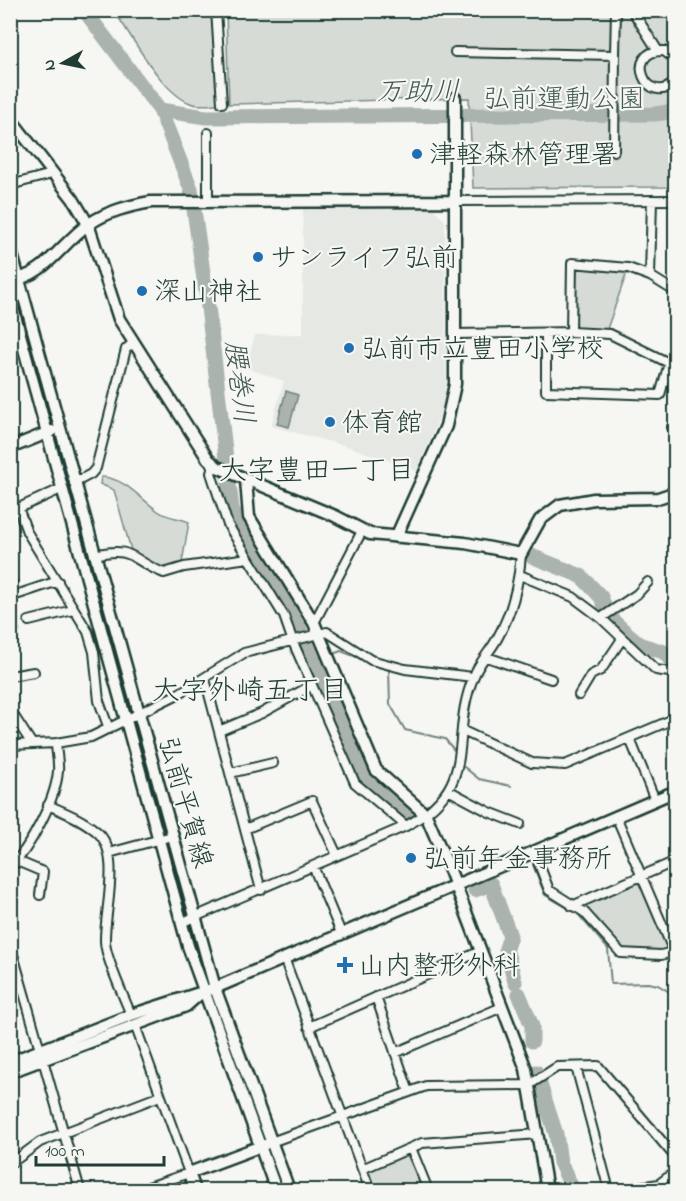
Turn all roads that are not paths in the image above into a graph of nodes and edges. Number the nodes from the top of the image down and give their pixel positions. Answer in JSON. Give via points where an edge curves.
{"nodes":[{"id":1,"x":216,"y":10,"type":"edge"},
{"id":2,"x":616,"y":10,"type":"edge"},
{"id":3,"x":632,"y":10,"type":"edge"},
{"id":4,"x":658,"y":51,"type":"junction"},
{"id":5,"x":454,"y":52,"type":"dead end"},
{"id":6,"x":615,"y":55,"type":"junction"},
{"id":7,"x":675,"y":60,"type":"edge"},
{"id":8,"x":675,"y":81,"type":"edge"},
{"id":9,"x":222,"y":103,"type":"dead end"},
{"id":10,"x":455,"y":103,"type":"dead end"},
{"id":11,"x":10,"y":118,"type":"edge"},
{"id":12,"x":208,"y":134,"type":"dead end"},
{"id":13,"x":614,"y":151,"type":"dead end"},
{"id":14,"x":52,"y":174,"type":"junction"},
{"id":15,"x":10,"y":185,"type":"edge"},
{"id":16,"x":652,"y":200,"type":"junction"},
{"id":17,"x":675,"y":200,"type":"edge"},
{"id":18,"x":205,"y":201,"type":"junction"},
{"id":19,"x":455,"y":201,"type":"junction"},
{"id":20,"x":88,"y":224,"type":"junction"},
{"id":21,"x":10,"y":247,"type":"edge"},
{"id":22,"x":650,"y":276,"type":"junction"},
{"id":23,"x":15,"y":280,"type":"edge"},
{"id":24,"x":675,"y":292,"type":"edge"},
{"id":25,"x":10,"y":298,"type":"edge"},
{"id":26,"x":571,"y":332,"type":"junction"},
{"id":27,"x":546,"y":333,"type":"junction"},
{"id":28,"x":456,"y":334,"type":"junction"},
{"id":29,"x":134,"y":342,"type":"junction"},
{"id":30,"x":59,"y":428,"type":"junction"},
{"id":31,"x":47,"y":433,"type":"junction"},
{"id":32,"x":10,"y":448,"type":"edge"},
{"id":33,"x":216,"y":465,"type":"junction"},
{"id":34,"x":241,"y":478,"type":"junction"},
{"id":35,"x":74,"y":483,"type":"junction"},
{"id":36,"x":63,"y":488,"type":"junction"},
{"id":37,"x":675,"y":492,"type":"edge"},
{"id":38,"x":20,"y":510,"type":"junction"},
{"id":39,"x":10,"y":512,"type":"edge"},
{"id":40,"x":362,"y":531,"type":"junction"},
{"id":41,"x":396,"y":537,"type":"junction"},
{"id":42,"x":521,"y":554,"type":"junction"},
{"id":43,"x":94,"y":555,"type":"junction"},
{"id":44,"x":248,"y":558,"type":"junction"},
{"id":45,"x":520,"y":575,"type":"junction"},
{"id":46,"x":58,"y":581,"type":"junction"},
{"id":47,"x":648,"y":582,"type":"dead end"},
{"id":48,"x":19,"y":594,"type":"dead end"},
{"id":49,"x":73,"y":610,"type":"junction"},
{"id":50,"x":605,"y":616,"type":"junction"},
{"id":51,"x":29,"y":621,"type":"dead end"},
{"id":52,"x":314,"y":623,"type":"junction"},
{"id":53,"x":316,"y":635,"type":"junction"},
{"id":54,"x":622,"y":639,"type":"junction"},
{"id":55,"x":296,"y":641,"type":"junction"},
{"id":56,"x":487,"y":657,"type":"junction"},
{"id":57,"x":34,"y":672,"type":"dead end"},
{"id":58,"x":675,"y":673,"type":"edge"},
{"id":59,"x":10,"y":676,"type":"edge"},
{"id":60,"x":473,"y":677,"type":"junction"},
{"id":61,"x":205,"y":679,"type":"junction"},
{"id":62,"x":551,"y":679,"type":"dead end"},
{"id":63,"x":312,"y":685,"type":"junction"},
{"id":64,"x":579,"y":695,"type":"dead end"},
{"id":65,"x":10,"y":710,"type":"edge"},
{"id":66,"x":138,"y":712,"type":"junction"},
{"id":67,"x":126,"y":718,"type":"junction"},
{"id":68,"x":675,"y":718,"type":"edge"},
{"id":69,"x":109,"y":729,"type":"junction"},
{"id":70,"x":219,"y":731,"type":"junction"},
{"id":71,"x":463,"y":731,"type":"junction"},
{"id":72,"x":630,"y":739,"type":"junction"},
{"id":73,"x":56,"y":743,"type":"junction"},
{"id":74,"x":32,"y":744,"type":"junction"},
{"id":75,"x":10,"y":745,"type":"edge"},
{"id":76,"x":273,"y":764,"type":"dead end"},
{"id":77,"x":230,"y":773,"type":"junction"},
{"id":78,"x":448,"y":790,"type":"junction"},
{"id":79,"x":675,"y":791,"type":"edge"},
{"id":80,"x":655,"y":800,"type":"junction"},
{"id":81,"x":48,"y":805,"type":"junction"},
{"id":82,"x":426,"y":815,"type":"junction"},
{"id":83,"x":616,"y":816,"type":"junction"},
{"id":84,"x":520,"y":824,"type":"dead end"},
{"id":85,"x":406,"y":826,"type":"junction"},
{"id":86,"x":244,"y":829,"type":"junction"},
{"id":87,"x":172,"y":836,"type":"junction"},
{"id":88,"x":160,"y":839,"type":"junction"},
{"id":89,"x":534,"y":851,"type":"junction"},
{"id":90,"x":109,"y":853,"type":"junction"},
{"id":91,"x":337,"y":855,"type":"junction"},
{"id":92,"x":17,"y":861,"type":"junction"},
{"id":93,"x":675,"y":861,"type":"edge"},
{"id":94,"x":313,"y":866,"type":"junction"},
{"id":95,"x":10,"y":868,"type":"edge"},
{"id":96,"x":641,"y":876,"type":"junction"},
{"id":97,"x":456,"y":884,"type":"junction"},
{"id":98,"x":261,"y":890,"type":"junction"},
{"id":99,"x":40,"y":895,"type":"dead end"},
{"id":100,"x":572,"y":906,"type":"junction"},
{"id":101,"x":195,"y":918,"type":"junction"},
{"id":102,"x":183,"y":922,"type":"junction"},
{"id":103,"x":341,"y":933,"type":"junction"},
{"id":104,"x":10,"y":944,"type":"edge"},
{"id":105,"x":481,"y":951,"type":"junction"},
{"id":106,"x":674,"y":954,"type":"edge"},
{"id":107,"x":284,"y":958,"type":"junction"},
{"id":108,"x":215,"y":988,"type":"junction"},
{"id":109,"x":203,"y":992,"type":"junction"},
{"id":110,"x":376,"y":998,"type":"junction"},
{"id":111,"x":502,"y":1007,"type":"junction"},
{"id":112,"x":133,"y":1020,"type":"junction"},
{"id":113,"x":309,"y":1027,"type":"junction"},
{"id":114,"x":395,"y":1053,"type":"junction"},
{"id":115,"x":41,"y":1055,"type":"junction"},
{"id":116,"x":10,"y":1062,"type":"edge"},
{"id":117,"x":576,"y":1067,"type":"junction"},
{"id":118,"x":10,"y":1072,"type":"edge"},
{"id":119,"x":535,"y":1082,"type":"junction"},
{"id":120,"x":409,"y":1092,"type":"junction"},
{"id":121,"x":160,"y":1096,"type":"junction"},
{"id":122,"x":342,"y":1116,"type":"junction"},
{"id":123,"x":63,"y":1134,"type":"junction"},
{"id":124,"x":538,"y":1134,"type":"junction"},
{"id":125,"x":271,"y":1142,"type":"junction"},
{"id":126,"x":258,"y":1148,"type":"junction"},
{"id":127,"x":411,"y":1148,"type":"junction"},
{"id":128,"x":675,"y":1158,"type":"edge"},
{"id":129,"x":10,"y":1164,"type":"edge"},
{"id":130,"x":362,"y":1169,"type":"junction"},
{"id":131,"x":675,"y":1171,"type":"edge"},
{"id":132,"x":189,"y":1173,"type":"junction"},
{"id":133,"x":80,"y":1191,"type":"edge"},
{"id":134,"x":141,"y":1191,"type":"edge"},
{"id":135,"x":195,"y":1191,"type":"edge"},
{"id":136,"x":276,"y":1191,"type":"edge"},
{"id":137,"x":289,"y":1191,"type":"edge"},
{"id":138,"x":370,"y":1191,"type":"edge"},
{"id":139,"x":428,"y":1191,"type":"edge"},
{"id":140,"x":547,"y":1191,"type":"edge"},
{"id":141,"x":609,"y":1191,"type":"edge"},
{"id":142,"x":619,"y":1191,"type":"edge"}],
"edges":[{"from":1,"to":9,"type":"street"},
{"from":2,"to":6,"type":"street"},
{"from":3,"to":4,"type":"street"},
{"from":4,"to":7,"type":"street"},
{"from":4,"to":8,"type":"street","via":[[643,61],[643,79],[659,89]]},
{"from":5,"to":6,"type":"street"},
{"from":6,"to":13,"type":"street"},
{"from":10,"to":19,"type":"main road"},
{"from":11,"to":14,"type":"main road"},
{"from":12,"to":18,"type":"street"},
{"from":14,"to":15,"type":"street"},
{"from":14,"to":20,"type":"main road"},
{"from":16,"to":17,"type":"street"},
{"from":16,"to":19,"type":"street"},
{"from":16,"to":22,"type":"street"},
{"from":18,"to":19,"type":"main road"},
{"from":18,"to":20,"type":"main road","via":[[135,204]]},
{"from":19,"to":28,"type":"main road"},
{"from":20,"to":23,"type":"main road","via":[[32,275]]},
{"from":20,"to":29,"type":"main road","via":[[110,298]]},
{"from":21,"to":23,"type":"main road","name":"弘前平賀線"},
{"from":22,"to":24,"type":"street"},
{"from":22,"to":26,"type":"street","via":[[628,268],[572,262]]},
{"from":23,"to":30,"type":"main road","name":"弘前平賀線"},
{"from":25,"to":31,"type":"main road","name":"弘前平賀線"},
{"from":26,"to":27,"type":"street"},
{"from":26,"to":27,"type":"street","via":[[610,334],[669,363],[660,395],[546,391]]},
{"from":27,"to":28,"type":"street"},
{"from":28,"to":41,"type":"main road","via":[[450,412]]},
{"from":29,"to":33,"type":"main road"},
{"from":29,"to":35,"type":"street","via":[[126,349],[96,468]]},
{"from":30,"to":31,"type":"main road"},
{"from":30,"to":35,"type":"main road","name":"弘前平賀線"},
{"from":31,"to":32,"type":"main road"},
{"from":31,"to":36,"type":"main road","name":"弘前平賀線"},
{"from":33,"to":34,"type":"main road"},
{"from":33,"to":44,"type":"street","via":[[211,473],[221,508]]},
{"from":34,"to":40,"type":"main road"},
{"from":34,"to":52,"type":"main road","via":[[249,517]]},
{"from":35,"to":43,"type":"main road","name":"弘前平賀線"},
{"from":36,"to":38,"type":"street"},
{"from":36,"to":67,"type":"main road","name":"弘前平賀線"},
{"from":37,"to":42,"type":"main road","via":[[658,498],[594,499],[560,505],[540,520]]},
{"from":38,"to":39,"type":"street"},
{"from":38,"to":46,"type":"street","via":[[27,532]]},
{"from":40,"to":41,"type":"main road"},
{"from":40,"to":52,"type":"street"},
{"from":41,"to":42,"type":"main road","via":[[465,543]]},
{"from":42,"to":45,"type":"street"},
{"from":43,"to":44,"type":"street","via":[[129,552],[164,573]]},
{"from":43,"to":66,"type":"main road","name":"弘前平賀線"},
{"from":44,"to":55,"type":"street"},
{"from":45,"to":50,"type":"street","via":[[573,597]]},
{"from":45,"to":56,"type":"street","via":[[506,621]]},
{"from":46,"to":48,"type":"street"},
{"from":46,"to":49,"type":"street"},
{"from":47,"to":50,"type":"street"},
{"from":49,"to":51,"type":"street"},
{"from":49,"to":69,"type":"street","via":[[91,642],[99,701]]},
{"from":50,"to":54,"type":"street"},
{"from":52,"to":53,"type":"main road"},
{"from":53,"to":55,"type":"street"},
{"from":53,"to":60,"type":"street","via":[[327,632],[371,660],[405,669]]},
{"from":53,"to":82,"type":"main road","via":[[376,770]]},
{"from":54,"to":58,"type":"street","via":[[656,670]]},
{"from":54,"to":64,"type":"street"},
{"from":55,"to":61,"type":"street","via":[[244,653]]},
{"from":55,"to":63,"type":"street"},
{"from":56,"to":60,"type":"street"},
{"from":56,"to":62,"type":"street"},
{"from":57,"to":59,"type":"street"},
{"from":60,"to":71,"type":"street"},
{"from":61,"to":66,"type":"street"},
{"from":61,"to":70,"type":"street"},
{"from":63,"to":70,"type":"street"},
{"from":63,"to":85,"type":"street","via":[[355,783]]},
{"from":65,"to":74,"type":"street"},
{"from":66,"to":67,"type":"street"},
{"from":66,"to":87,"type":"main road","name":"弘前平賀線"},
{"from":67,"to":69,"type":"street"},
{"from":67,"to":88,"type":"main road","name":"弘前平賀線"},
{"from":68,"to":72,"type":"street"},
{"from":69,"to":73,"type":"street","via":[[77,741]]},
{"from":70,"to":77,"type":"street"},
{"from":71,"to":72,"type":"street","via":[[532,763],[565,765]]},
{"from":71,"to":78,"type":"street","via":[[458,767]]},
{"from":72,"to":80,"type":"street"},
{"from":73,"to":74,"type":"street"},
{"from":73,"to":81,"type":"street","via":[[58,771]]},
{"from":74,"to":75,"type":"street"},
{"from":76,"to":77,"type":"street"},
{"from":77,"to":86,"type":"street"},
{"from":78,"to":82,"type":"street"},
{"from":78,"to":84,"type":"street"},
{"from":79,"to":80,"type":"main road"},
{"from":80,"to":83,"type":"main road"},
{"from":81,"to":90,"type":"street","via":[[98,832]]},
{"from":81,"to":92,"type":"street"},
{"from":82,"to":85,"type":"street"},
{"from":82,"to":97,"type":"main road"},
{"from":83,"to":89,"type":"main road"},
{"from":83,"to":96,"type":"street"},
{"from":85,"to":91,"type":"street"},
{"from":86,"to":91,"type":"street","via":[[312,801]]},
{"from":86,"to":98,"type":"street"},
{"from":87,"to":88,"type":"street"},
{"from":87,"to":101,"type":"main road","name":"弘前平賀線"},
{"from":88,"to":90,"type":"street"},
{"from":88,"to":102,"type":"main road","name":"弘前平賀線"},
{"from":89,"to":97,"type":"main road"},
{"from":89,"to":100,"type":"street","via":[[549,890]]},
{"from":90,"to":112,"type":"street","via":[[104,944]]},
{"from":91,"to":94,"type":"street"},
{"from":92,"to":95,"type":"street"},
{"from":92,"to":99,"type":"street","via":[[43,872]]},
{"from":93,"to":96,"type":"street"},
{"from":94,"to":98,"type":"street"},
{"from":94,"to":103,"type":"street"},
{"from":96,"to":100,"type":"street"},
{"from":96,"to":106,"type":"street"},
{"from":97,"to":103,"type":"main road"},
{"from":97,"to":105,"type":"main road"},
{"from":98,"to":101,"type":"street"},
{"from":100,"to":106,"type":"street","via":[[584,912],[621,952]]},
{"from":101,"to":102,"type":"street"},
{"from":101,"to":108,"type":"main road","name":"弘前平賀線"},
{"from":102,"to":109,"type":"main road","name":"弘前平賀線"},
{"from":103,"to":107,"type":"main road"},
{"from":104,"to":115,"type":"street"},
{"from":105,"to":110,"type":"street"},
{"from":105,"to":111,"type":"main road"},
{"from":107,"to":108,"type":"main road"},
{"from":107,"to":113,"type":"street"},
{"from":108,"to":109,"type":"main road"},
{"from":108,"to":125,"type":"main road","name":"弘前平賀線"},
{"from":109,"to":112,"type":"main road","via":[[183,996]]},
{"from":109,"to":126,"type":"main road","name":"弘前平賀線"},
{"from":110,"to":113,"type":"street"},
{"from":110,"to":114,"type":"street"},
{"from":111,"to":114,"type":"street"},
{"from":111,"to":119,"type":"main road"},
{"from":112,"to":115,"type":"main road"},
{"from":112,"to":121,"type":"street"},
{"from":113,"to":122,"type":"street"},
{"from":114,"to":120,"type":"street"},
{"from":115,"to":116,"type":"main road"},
{"from":115,"to":118,"type":"main road"},
{"from":115,"to":123,"type":"street"},
{"from":117,"to":119,"type":"street","via":[[557,1067]]},
{"from":117,"to":128,"type":"street","via":[[598,1066]]},
{"from":117,"to":141,"type":"street"},
{"from":119,"to":120,"type":"street","via":[[426,1086]]},
{"from":119,"to":124,"type":"main road"},
{"from":120,"to":122,"type":"street"},
{"from":121,"to":123,"type":"street"},
{"from":121,"to":132,"type":"street"},
{"from":122,"to":125,"type":"street"},
{"from":122,"to":130,"type":"street"},
{"from":123,"to":129,"type":"street","via":[[40,1142]]},
{"from":123,"to":133,"type":"street"},
{"from":124,"to":127,"type":"street","via":[[422,1143]]},
{"from":124,"to":140,"type":"main road"},
{"from":125,"to":126,"type":"main road"},
{"from":125,"to":137,"type":"main road","name":"弘前平賀線"},
{"from":126,"to":132,"type":"main road"},
{"from":126,"to":136,"type":"main road","name":"弘前平賀線"},
{"from":127,"to":130,"type":"street"},
{"from":127,"to":139,"type":"street"},
{"from":130,"to":138,"type":"street"},
{"from":131,"to":142,"type":"street","via":[[659,1184]]},
{"from":132,"to":134,"type":"street"},
{"from":132,"to":135,"type":"main road"}]}
